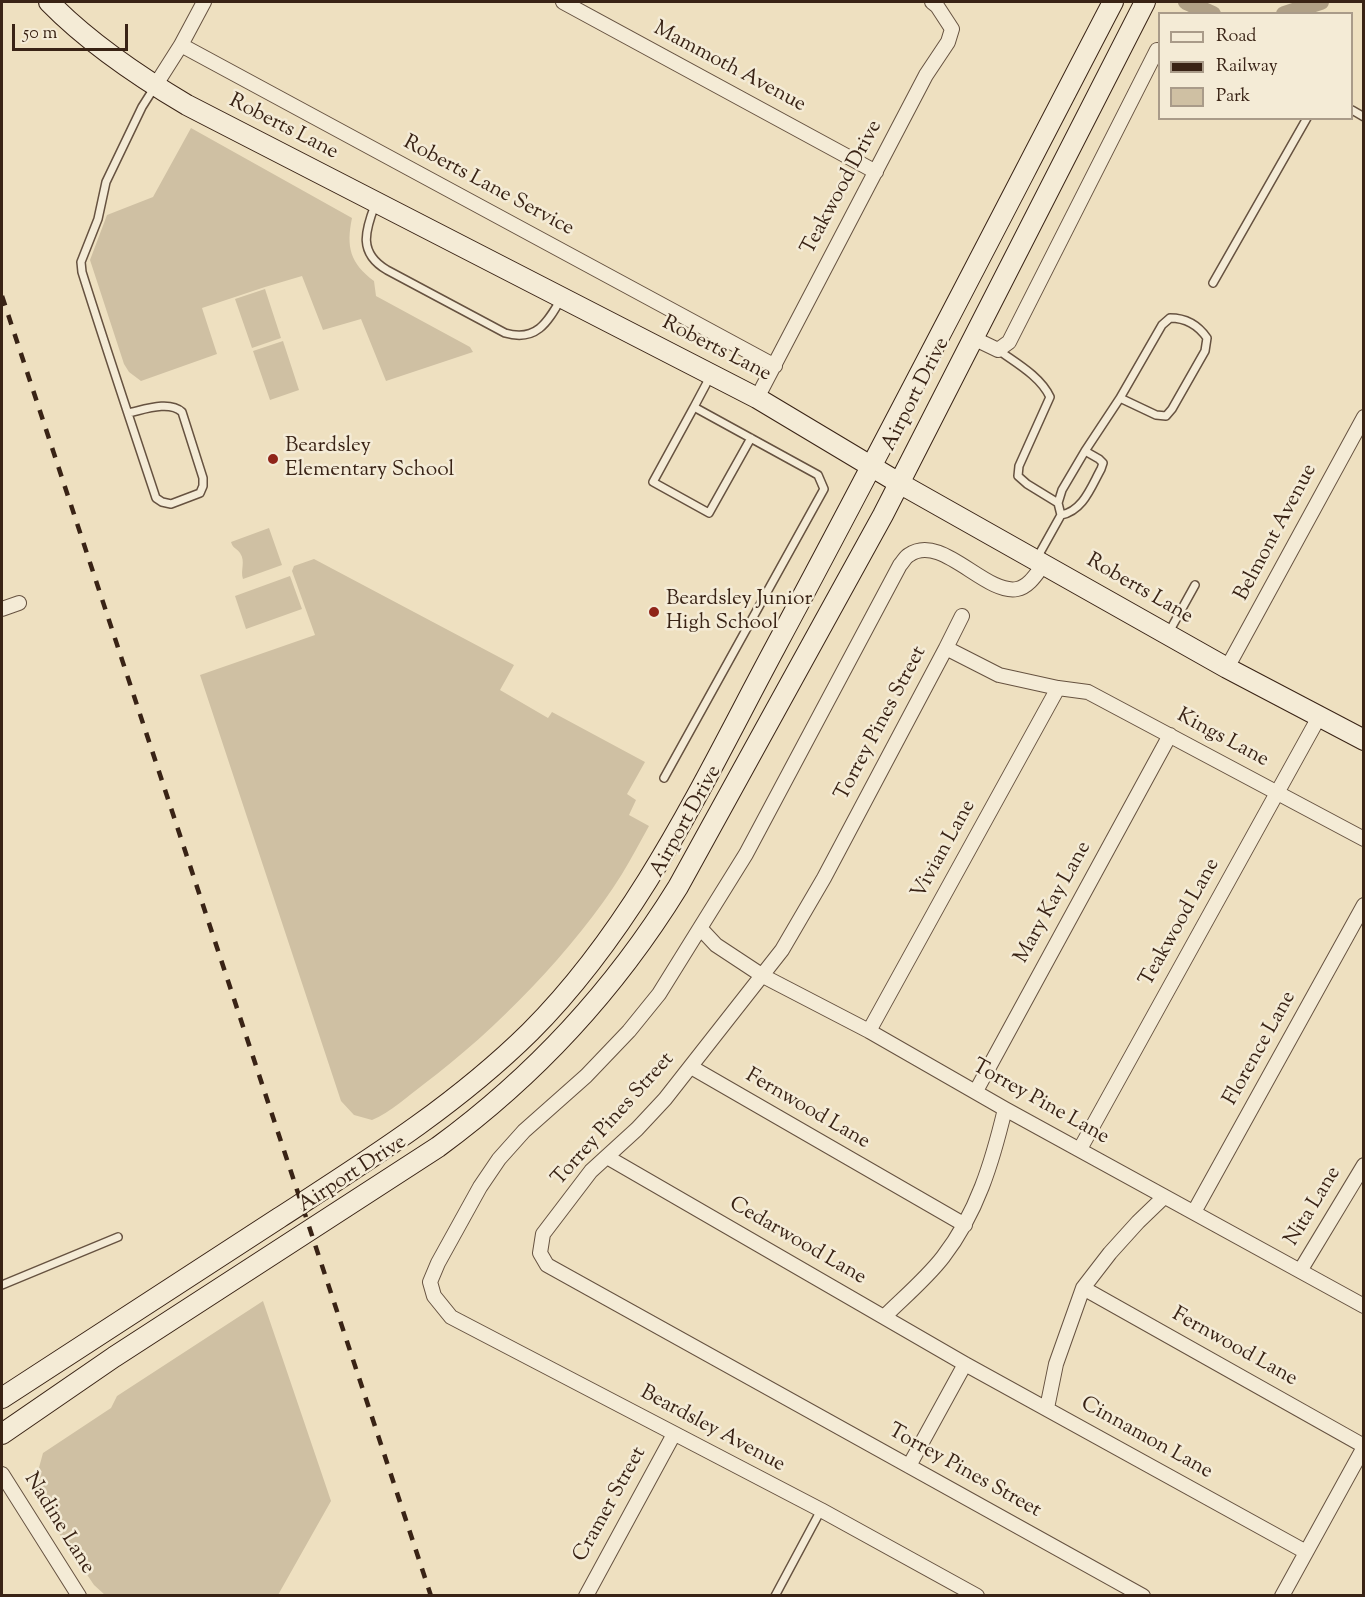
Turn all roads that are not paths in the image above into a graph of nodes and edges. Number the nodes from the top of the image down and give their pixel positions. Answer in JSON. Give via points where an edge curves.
{"nodes":[{"id":1,"x":50,"y":2,"type":"edge"},
{"id":2,"x":204,"y":2,"type":"edge"},
{"id":3,"x":563,"y":2,"type":"edge"},
{"id":4,"x":932,"y":2,"type":"edge"},
{"id":5,"x":1113,"y":2,"type":"edge"},
{"id":6,"x":1145,"y":2,"type":"edge"},
{"id":7,"x":181,"y":45,"type":"junction"},
{"id":8,"x":1157,"y":50,"type":"dead end"},
{"id":9,"x":155,"y":86,"type":"junction"},
{"id":10,"x":1306,"y":120,"type":"edge"},
{"id":11,"x":876,"y":172,"type":"junction"},
{"id":12,"x":376,"y":202,"type":"junction"},
{"id":13,"x":1213,"y":283,"type":"dead end"},
{"id":14,"x":562,"y":298,"type":"junction"},
{"id":15,"x":973,"y":338,"type":"junction"},
{"id":16,"x":998,"y":350,"type":"junction"},
{"id":17,"x":775,"y":366,"type":"junction"},
{"id":18,"x":711,"y":375,"type":"junction"},
{"id":19,"x":758,"y":398,"type":"junction"},
{"id":20,"x":1120,"y":398,"type":"junction"},
{"id":21,"x":694,"y":407,"type":"junction"},
{"id":22,"x":128,"y":413,"type":"junction"},
{"id":23,"x":1364,"y":417,"type":"edge"},
{"id":24,"x":751,"y":438,"type":"junction"},
{"id":25,"x":1085,"y":451,"type":"junction"},
{"id":26,"x":871,"y":466,"type":"junction"},
{"id":27,"x":899,"y":483,"type":"junction"},
{"id":28,"x":1058,"y":503,"type":"junction"},
{"id":29,"x":1061,"y":515,"type":"junction"},
{"id":30,"x":1040,"y":562,"type":"junction"},
{"id":31,"x":1195,"y":585,"type":"dead end"},
{"id":32,"x":19,"y":603,"type":"dead end"},
{"id":33,"x":2,"y":609,"type":"edge"},
{"id":34,"x":962,"y":616,"type":"dead end"},
{"id":35,"x":1168,"y":634,"type":"junction"},
{"id":36,"x":946,"y":648,"type":"junction"},
{"id":37,"x":1227,"y":668,"type":"junction"},
{"id":38,"x":1058,"y":688,"type":"junction"},
{"id":39,"x":1319,"y":717,"type":"junction"},
{"id":40,"x":1170,"y":735,"type":"junction"},
{"id":41,"x":1364,"y":740,"type":"edge"},
{"id":42,"x":664,"y":778,"type":"dead end"},
{"id":43,"x":1277,"y":792,"type":"junction"},
{"id":44,"x":1364,"y":839,"type":"edge"},
{"id":45,"x":1364,"y":905,"type":"edge"},
{"id":46,"x":701,"y":929,"type":"junction"},
{"id":47,"x":763,"y":976,"type":"junction"},
{"id":48,"x":869,"y":1031,"type":"junction"},
{"id":49,"x":691,"y":1067,"type":"junction"},
{"id":50,"x":976,"y":1091,"type":"junction"},
{"id":51,"x":1005,"y":1109,"type":"junction"},
{"id":52,"x":1080,"y":1149,"type":"junction"},
{"id":53,"x":608,"y":1156,"type":"junction"},
{"id":54,"x":1364,"y":1165,"type":"edge"},
{"id":55,"x":1164,"y":1197,"type":"junction"},
{"id":56,"x":1194,"y":1212,"type":"junction"},
{"id":57,"x":965,"y":1225,"type":"junction"},
{"id":58,"x":118,"y":1237,"type":"dead end"},
{"id":59,"x":1300,"y":1271,"type":"junction"},
{"id":60,"x":2,"y":1285,"type":"edge"},
{"id":61,"x":1083,"y":1288,"type":"junction"},
{"id":62,"x":1364,"y":1306,"type":"edge"},
{"id":63,"x":884,"y":1317,"type":"junction"},
{"id":64,"x":965,"y":1364,"type":"junction"},
{"id":65,"x":2,"y":1398,"type":"edge"},
{"id":66,"x":1047,"y":1408,"type":"junction"},
{"id":67,"x":2,"y":1434,"type":"edge"},
{"id":68,"x":674,"y":1434,"type":"junction"},
{"id":69,"x":1364,"y":1446,"type":"edge"},
{"id":70,"x":909,"y":1466,"type":"junction"},
{"id":71,"x":2,"y":1474,"type":"edge"},
{"id":72,"x":821,"y":1510,"type":"junction"},
{"id":73,"x":1306,"y":1552,"type":"junction"},
{"id":74,"x":79,"y":1596,"type":"edge"},
{"id":75,"x":586,"y":1596,"type":"edge"},
{"id":76,"x":775,"y":1596,"type":"edge"},
{"id":77,"x":977,"y":1596,"type":"edge"},
{"id":78,"x":1143,"y":1596,"type":"edge"},
{"id":79,"x":1282,"y":1596,"type":"edge"}],
"edges":[{"from":1,"to":9,"type":"main road","name":"Roberts Lane"},
{"from":2,"to":7,"type":"street"},
{"from":3,"to":11,"type":"street","name":"Mammoth Avenue"},
{"from":4,"to":11,"type":"street","name":"Teakwood Drive","via":[[951,28],[948,42],[926,75]]},
{"from":5,"to":26,"type":"main road","name":"Airport Drive"},
{"from":6,"to":15,"type":"main road","name":"Airport Drive"},
{"from":7,"to":9,"type":"street"},
{"from":7,"to":17,"type":"street","name":"Roberts Lane Service"},
{"from":8,"to":16,"type":"street","via":[[1009,342]]},
{"from":9,"to":12,"type":"main road","name":"Roberts Lane"},
{"from":9,"to":22,"type":"lane","via":[[106,182],[98,219],[81,262]]},
{"from":10,"to":13,"type":"lane"},
{"from":11,"to":17,"type":"street","name":"Teakwood Drive"},
{"from":12,"to":14,"type":"main road","name":"Roberts Lane"},
{"from":12,"to":14,"type":"lane","via":[[366,230],[374,261],[505,333],[520,336],[536,331]]},
{"from":14,"to":18,"type":"main road","name":"Roberts Lane"},
{"from":15,"to":16,"type":"street"},
{"from":15,"to":27,"type":"main road","name":"Airport Drive"},
{"from":16,"to":28,"type":"lane","via":[[1046,388],[1050,397],[1018,476]]},
{"from":17,"to":19,"type":"street","name":"Teakwood Drive"},
{"from":18,"to":19,"type":"main road","name":"Roberts Lane"},
{"from":18,"to":21,"type":"lane"},
{"from":19,"to":26,"type":"main road","name":"Roberts Lane"},
{"from":20,"to":20,"type":"lane","via":[[1162,325],[1170,318],[1182,318],[1201,329],[1207,338],[1205,351],[1166,416]]},
{"from":20,"to":25,"type":"lane"},
{"from":21,"to":24,"type":"lane"},
{"from":21,"to":24,"type":"lane","via":[[653,482],[709,513]]},
{"from":22,"to":22,"type":"lane","via":[[156,498],[171,504],[200,493],[203,478],[182,412],[169,406]]},
{"from":23,"to":37,"type":"street","name":"Belmont Avenue"},
{"from":24,"to":42,"type":"lane","via":[[818,475],[824,489]]},
{"from":25,"to":28,"type":"lane"},
{"from":25,"to":29,"type":"lane","via":[[1103,463],[1101,469],[1081,504],[1072,513]]},
{"from":26,"to":27,"type":"main road","name":"Roberts Lane"},
{"from":26,"to":65,"type":"main road","name":"Airport Drive","via":[[658,863],[596,955],[548,1012],[476,1082],[415,1129]]},
{"from":27,"to":30,"type":"main road","name":"Roberts Lane"},
{"from":27,"to":67,"type":"main road","name":"Airport Drive","via":[[674,895],[627,963],[559,1043],[502,1098],[416,1163],[114,1357]]},
{"from":28,"to":29,"type":"lane"},
{"from":29,"to":30,"type":"lane"},
{"from":30,"to":35,"type":"main road","name":"Roberts Lane"},
{"from":30,"to":46,"type":"street","via":[[1028,584],[1004,589],[944,555],[919,550],[908,555],[746,854]]},
{"from":31,"to":35,"type":"lane"},
{"from":32,"to":33,"type":"street"},
{"from":34,"to":36,"type":"street"},
{"from":35,"to":37,"type":"main road","name":"Roberts Lane"},
{"from":36,"to":38,"type":"street","name":"Torrey Pines Street","via":[[999,675]]},
{"from":36,"to":47,"type":"street","name":"Torrey Pines Street","via":[[824,878]]},
{"from":37,"to":39,"type":"main road","name":"Roberts Lane"},
{"from":38,"to":40,"type":"street","name":"Kings Lane","via":[[1088,692]]},
{"from":38,"to":48,"type":"street","name":"Vivian Lane"},
{"from":39,"to":41,"type":"main road","name":"Roberts Lane"},
{"from":39,"to":43,"type":"street","name":"Teakwood Lane"},
{"from":40,"to":43,"type":"street","name":"Kings Lane"},
{"from":40,"to":50,"type":"street","name":"Mary Kay Lane"},
{"from":43,"to":44,"type":"street","name":"Kings Lane"},
{"from":43,"to":52,"type":"street","name":"Teakwood Lane"},
{"from":45,"to":56,"type":"street","name":"Florence Lane"},
{"from":46,"to":47,"type":"street","name":"Torrey Pine Lane","via":[[716,945]]},
{"from":46,"to":68,"type":"street","name":"Beardsley Avenue","via":[[659,994],[629,1030],[499,1159],[430,1282],[434,1296],[451,1317]]},
{"from":47,"to":48,"type":"street","name":"Torrey Pine Lane"},
{"from":47,"to":49,"type":"street","name":"Torrey Pines Street"},
{"from":48,"to":50,"type":"street","name":"Torrey Pine Lane"},
{"from":49,"to":53,"type":"street","name":"Torrey Pines Street"},
{"from":49,"to":57,"type":"street","name":"Fernwood Lane"},
{"from":50,"to":51,"type":"street","name":"Torrey Pine Lane"},
{"from":51,"to":52,"type":"street","name":"Torrey Pine Lane"},
{"from":51,"to":57,"type":"street","via":[[993,1159]]},
{"from":52,"to":55,"type":"street","name":"Torrey Pine Lane"},
{"from":53,"to":63,"type":"street","name":"Cedarwood Lane"},
{"from":53,"to":70,"type":"street","name":"Torrey Pines Street","via":[[591,1171],[543,1234],[540,1253],[547,1265]]},
{"from":54,"to":59,"type":"street","name":"Nita Lane"},
{"from":55,"to":56,"type":"street","name":"Torrey Pine Lane"},
{"from":55,"to":61,"type":"street","via":[[1110,1253]]},
{"from":56,"to":59,"type":"street","name":"Torrey Pine Lane"},
{"from":57,"to":63,"type":"street","via":[[942,1259]]},
{"from":58,"to":60,"type":"lane"},
{"from":59,"to":62,"type":"street","name":"Torrey Pine Lane"},
{"from":61,"to":66,"type":"street","via":[[1056,1364]]},
{"from":61,"to":69,"type":"street","name":"Fernwood Lane"},
{"from":63,"to":64,"type":"street","name":"Cedarwood Lane"},
{"from":64,"to":66,"type":"street","name":"Cinnamon Lane"},
{"from":64,"to":70,"type":"street"},
{"from":66,"to":73,"type":"street","name":"Cinnamon Lane"},
{"from":68,"to":72,"type":"street","name":"Beardsley Avenue"},
{"from":68,"to":75,"type":"street","name":"Cramer Street"},
{"from":69,"to":73,"type":"street"},
{"from":70,"to":78,"type":"street","name":"Torrey Pines Street"},
{"from":71,"to":74,"type":"street","name":"Nadine Lane"},
{"from":72,"to":76,"type":"lane"},
{"from":72,"to":77,"type":"street","name":"Beardsley Avenue"},
{"from":73,"to":79,"type":"street"}]}
